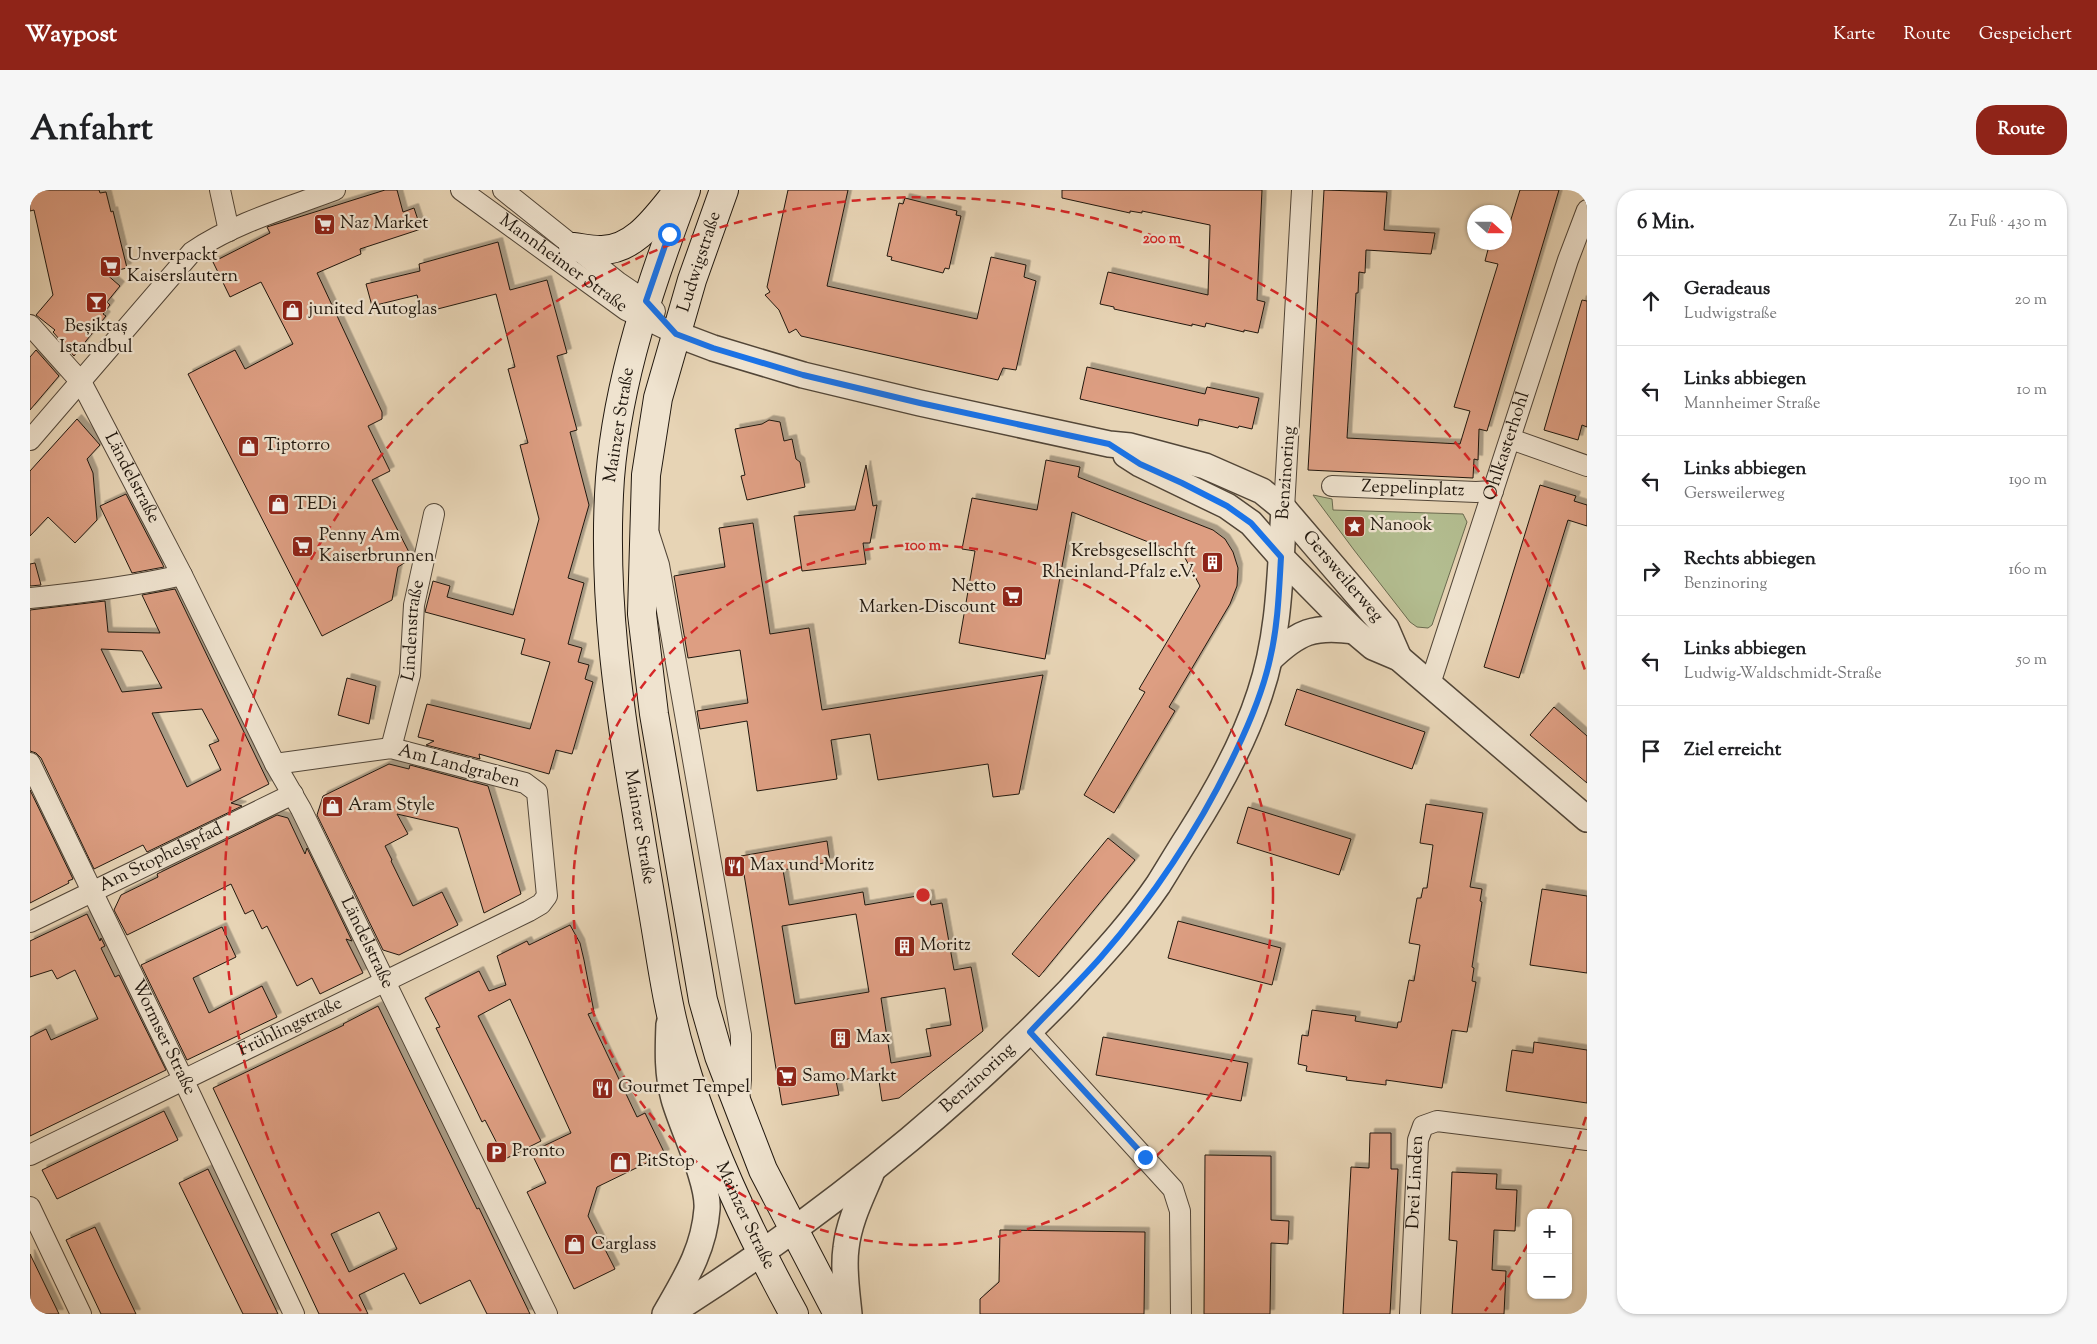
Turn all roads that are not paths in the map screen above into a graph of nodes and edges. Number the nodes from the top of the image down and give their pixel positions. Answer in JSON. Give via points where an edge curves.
{"nodes":[{"id":1,"x":220,"y":190,"type":"edge"},
{"id":2,"x":334,"y":190,"type":"edge"},
{"id":3,"x":461,"y":190,"type":"edge"},
{"id":4,"x":503,"y":190,"type":"edge"},
{"id":5,"x":679,"y":190,"type":"edge"},
{"id":6,"x":686,"y":190,"type":"edge"},
{"id":7,"x":724,"y":190,"type":"edge"},
{"id":8,"x":1302,"y":190,"type":"edge"},
{"id":9,"x":1587,"y":210,"type":"edge"},
{"id":10,"x":229,"y":230,"type":"junction"},
{"id":11,"x":573,"y":247,"type":"junction"},
{"id":12,"x":644,"y":310,"type":"junction"},
{"id":13,"x":30,"y":325,"type":"edge"},
{"id":14,"x":676,"y":334,"type":"junction"},
{"id":15,"x":81,"y":382,"type":"junction"},
{"id":16,"x":1511,"y":439,"type":"junction"},
{"id":17,"x":30,"y":440,"type":"edge"},
{"id":18,"x":1109,"y":444,"type":"junction"},
{"id":19,"x":1587,"y":466,"type":"edge"},
{"id":20,"x":1332,"y":486,"type":"dead end"},
{"id":21,"x":1493,"y":491,"type":"junction"},
{"id":22,"x":1284,"y":509,"type":"junction"},
{"id":23,"x":434,"y":514,"type":"dead end"},
{"id":24,"x":1281,"y":557,"type":"junction"},
{"id":25,"x":182,"y":575,"type":"junction"},
{"id":26,"x":30,"y":598,"type":"edge"},
{"id":27,"x":1354,"y":631,"type":"junction"},
{"id":28,"x":1399,"y":658,"type":"junction"},
{"id":29,"x":1270,"y":659,"type":"junction"},
{"id":30,"x":1430,"y":684,"type":"junction"},
{"id":31,"x":391,"y":748,"type":"junction"},
{"id":32,"x":30,"y":763,"type":"edge"},
{"id":33,"x":275,"y":764,"type":"junction"},
{"id":34,"x":293,"y":794,"type":"junction"},
{"id":35,"x":1587,"y":819,"type":"edge"},
{"id":36,"x":93,"y":892,"type":"junction"},
{"id":37,"x":547,"y":896,"type":"joint"},
{"id":38,"x":30,"y":922,"type":"edge"},
{"id":39,"x":384,"y":980,"type":"junction"},
{"id":40,"x":669,"y":1006,"type":"junction"},
{"id":41,"x":1030,"y":1032,"type":"junction"},
{"id":42,"x":183,"y":1079,"type":"junction"},
{"id":43,"x":1587,"y":1140,"type":"edge"},
{"id":44,"x":30,"y":1155,"type":"edge"},
{"id":45,"x":874,"y":1169,"type":"junction"},
{"id":46,"x":30,"y":1207,"type":"edge"},
{"id":47,"x":794,"y":1230,"type":"junction"},
{"id":48,"x":762,"y":1254,"type":"junction"},
{"id":49,"x":81,"y":1314,"type":"edge"},
{"id":50,"x":294,"y":1314,"type":"edge"},
{"id":51,"x":547,"y":1314,"type":"edge"},
{"id":52,"x":665,"y":1314,"type":"edge"},
{"id":53,"x":669,"y":1314,"type":"edge"},
{"id":54,"x":794,"y":1314,"type":"edge"},
{"id":55,"x":838,"y":1314,"type":"edge"},
{"id":56,"x":849,"y":1314,"type":"edge"},
{"id":57,"x":1181,"y":1314,"type":"edge"},
{"id":58,"x":1410,"y":1314,"type":"edge"}],
"edges":[{"from":1,"to":10,"type":"street"},
{"from":2,"to":10,"type":"street"},
{"from":3,"to":12,"type":"street","name":"Mannheimer Straße","via":[[626,310]]},
{"from":4,"to":11,"type":"street","name":"Mannheimer Straße"},
{"from":5,"to":11,"type":"main road","via":[[650,224],[623,245],[602,250]]},
{"from":6,"to":12,"type":"main road","name":"Ludwigstraße"},
{"from":7,"to":14,"type":"main road","name":"Ludwigstraße"},
{"from":8,"to":22,"type":"street","name":"Benzinoring"},
{"from":9,"to":16,"type":"street","name":"Ohlkasterhohl"},
{"from":10,"to":15,"type":"street","via":[[192,252]]},
{"from":11,"to":12,"type":"street","name":"Mannheimer Straße"},
{"from":12,"to":14,"type":"street","name":"Gersweilerweg"},
{"from":12,"to":40,"type":"main road","name":"Mainzer Straße","via":[[622,395],[610,476],[607,541],[620,717]]},
{"from":13,"to":15,"type":"street","name":"Ländelstraße"},
{"from":14,"to":18,"type":"street","name":"Gersweilerweg","via":[[803,375]]},
{"from":14,"to":47,"type":"main road","name":"Mainzer Straße","via":[[658,398],[646,475],[642,614],[654,714],[703,1000],[738,1108],[763,1170]]},
{"from":15,"to":17,"type":"street"},
{"from":15,"to":25,"type":"street","name":"Ländelstraße"},
{"from":16,"to":19,"type":"street"},
{"from":16,"to":21,"type":"street","name":"Ohlkasterhohl"},
{"from":18,"to":22,"type":"street","name":"Gersweilerweg","via":[[1130,446],[1205,466],[1262,491]]},
{"from":18,"to":24,"type":"street","name":"Gersweilerweg","via":[[1140,464],[1227,506],[1251,523]]},
{"from":20,"to":21,"type":"street","name":"Zeppelinplatz"},
{"from":21,"to":30,"type":"street","name":"Ohlkasterhohl"},
{"from":22,"to":24,"type":"street","name":"Benzinoring"},
{"from":22,"to":28,"type":"street","name":"Gersweilerweg","via":[[1386,628]]},
{"from":23,"to":31,"type":"street","name":"Lindenstraße","via":[[414,605],[410,675]]},
{"from":24,"to":27,"type":"street","name":"Gersweilerweg"},
{"from":24,"to":29,"type":"street","name":"Benzinoring"},
{"from":25,"to":26,"type":"street","via":[[141,585]]},
{"from":25,"to":33,"type":"street","name":"Ländelstraße"},
{"from":27,"to":28,"type":"street","name":"Gersweilerweg","via":[[1373,647]]},
{"from":27,"to":29,"type":"street","via":[[1326,629],[1306,632],[1288,641]]},
{"from":28,"to":30,"type":"street","name":"Gersweilerweg"},
{"from":29,"to":41,"type":"street","name":"Benzinoring","via":[[1260,696],[1226,772],[1156,886],[1101,957]]},
{"from":30,"to":35,"type":"street","name":"Gersweilerweg"},
{"from":31,"to":33,"type":"street","name":"Am Landgraben"},
{"from":31,"to":37,"type":"street","name":"Am Landgraben","via":[[525,783],[537,792]]},
{"from":32,"to":36,"type":"street","name":"Wormser Straße"},
{"from":33,"to":34,"type":"street","name":"Ländelstraße"},
{"from":34,"to":36,"type":"street","name":"Am Stophelspfad"},
{"from":34,"to":39,"type":"street","name":"Ländelstraße"},
{"from":36,"to":38,"type":"street","name":"Am Stophelspfad"},
{"from":36,"to":42,"type":"street","name":"Wormser Straße"},
{"from":37,"to":39,"type":"street","name":"Frühlingstraße","via":[[529,911]]},
{"from":39,"to":42,"type":"street","name":"Frühlingstraße"},
{"from":39,"to":51,"type":"street","name":"Ländelstraße"},
{"from":40,"to":48,"type":"main road","name":"Mainzer Straße","via":[[682,1057],[716,1154]]},
{"from":40,"to":52,"type":"street","via":[[669,1073],[674,1099],[705,1190],[707,1207],[697,1257]]},
{"from":41,"to":45,"type":"street","name":"Benzinoring"},
{"from":41,"to":57,"type":"street","via":[[1173,1189],[1180,1211]]},
{"from":42,"to":44,"type":"street","name":"Frühlingstraße"},
{"from":42,"to":50,"type":"street","name":"Wormser Straße"},
{"from":43,"to":58,"type":"street","name":"Drei Linden","via":[[1436,1121],[1423,1126],[1418,1140]]},
{"from":45,"to":47,"type":"street","name":"Benzinoring"},
{"from":45,"to":56,"type":"street","via":[[854,1212],[846,1248]]},
{"from":46,"to":49,"type":"street"},
{"from":47,"to":48,"type":"street","name":"Benzinoring"},
{"from":47,"to":55,"type":"main road","name":"Mainzer Straße"},
{"from":48,"to":53,"type":"street","name":"Benzinoring"},
{"from":48,"to":54,"type":"main road","name":"Mainzer Straße"}]}
